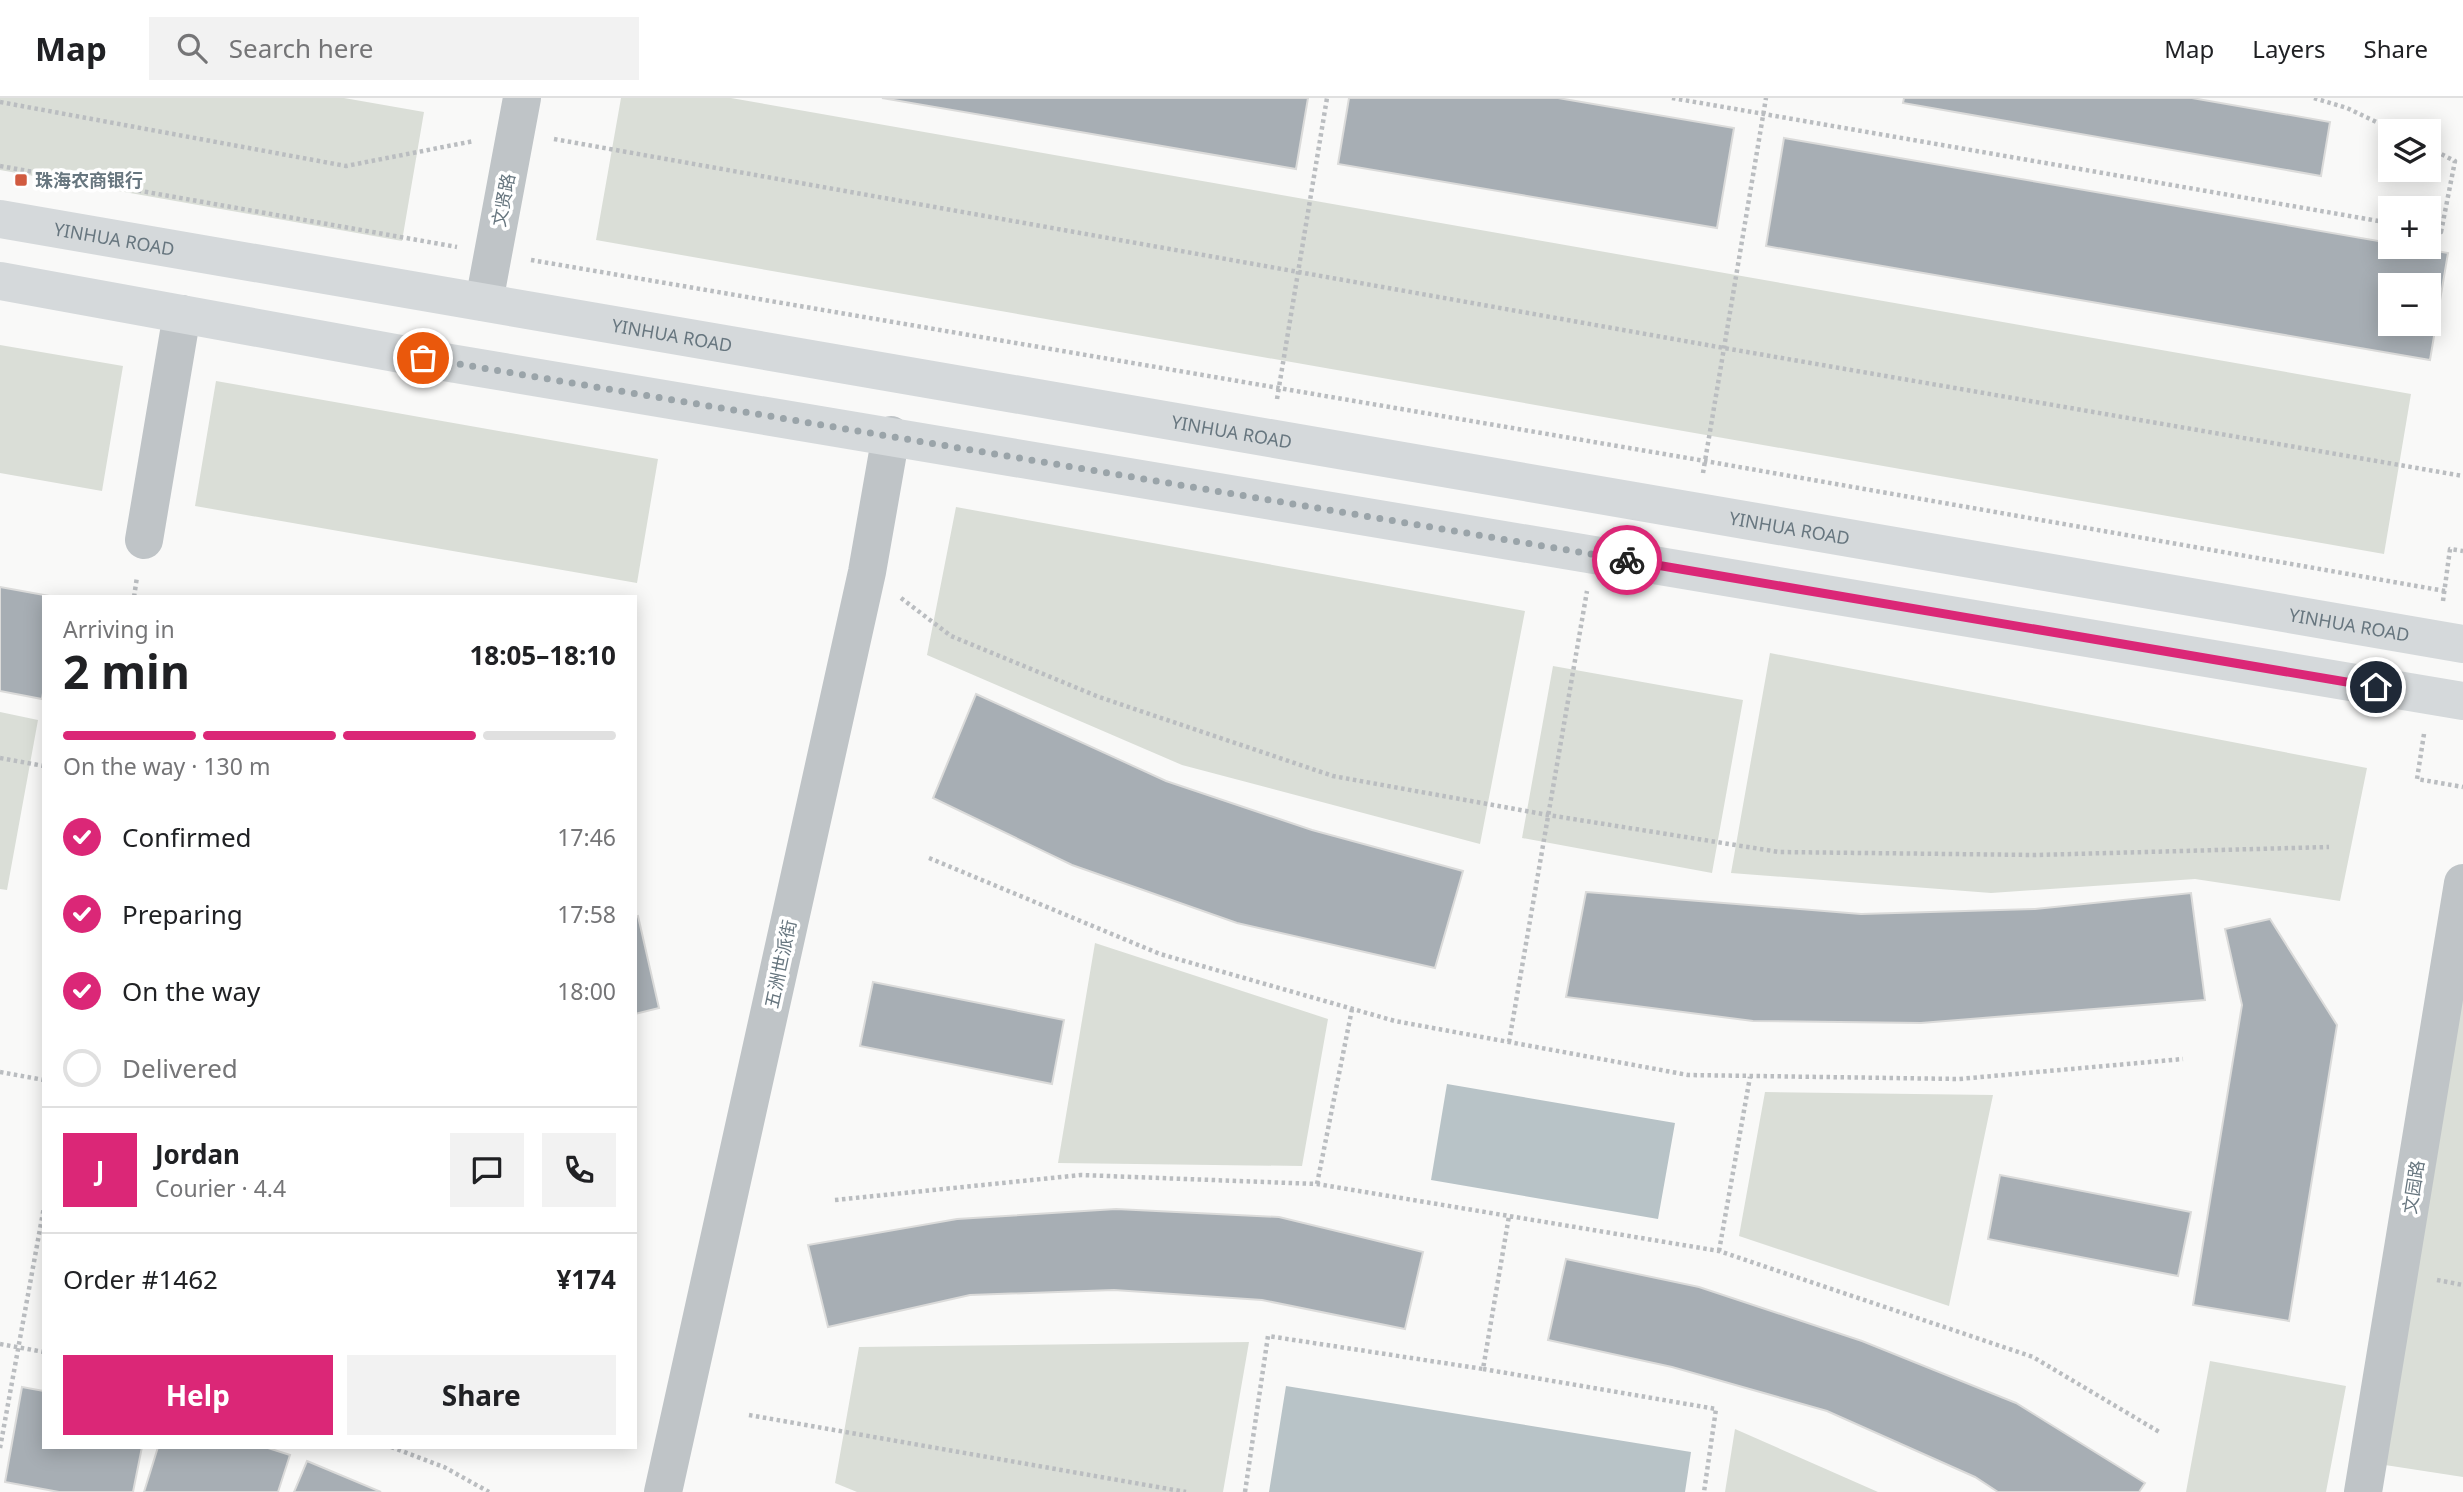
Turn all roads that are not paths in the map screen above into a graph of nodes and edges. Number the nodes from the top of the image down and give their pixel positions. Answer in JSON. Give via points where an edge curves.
{"nodes":[{"id":1,"x":519,"y":115,"type":"edge"},
{"id":2,"x":0,"y":219,"type":"edge"},
{"id":3,"x":0,"y":281,"type":"edge"},
{"id":4,"x":484,"y":302,"type":"junction"},
{"id":5,"x":181,"y":314,"type":"junction"},
{"id":6,"x":891,"y":435,"type":"junction"},
{"id":7,"x":144,"y":540,"type":"dead end"},
{"id":8,"x":2463,"y":644,"type":"edge"},
{"id":9,"x":2463,"y":701,"type":"edge"},
{"id":10,"x":2463,"y":883,"type":"edge"},
{"id":11,"x":663,"y":1492,"type":"edge"},
{"id":12,"x":2363,"y":1492,"type":"edge"}],
"edges":[{"from":1,"to":4,"type":"street","name":"文贤路"},
{"from":2,"to":4,"type":"main road","name":"YINHUA ROAD"},
{"from":3,"to":5,"type":"main road"},
{"from":4,"to":8,"type":"main road","name":"YINHUA ROAD"},
{"from":5,"to":6,"type":"main road"},
{"from":5,"to":7,"type":"street"},
{"from":6,"to":9,"type":"main road"},
{"from":6,"to":11,"type":"street","name":"五洲世派街","via":[[867,572]]},
{"from":10,"to":12,"type":"street","name":"文园路"}]}
